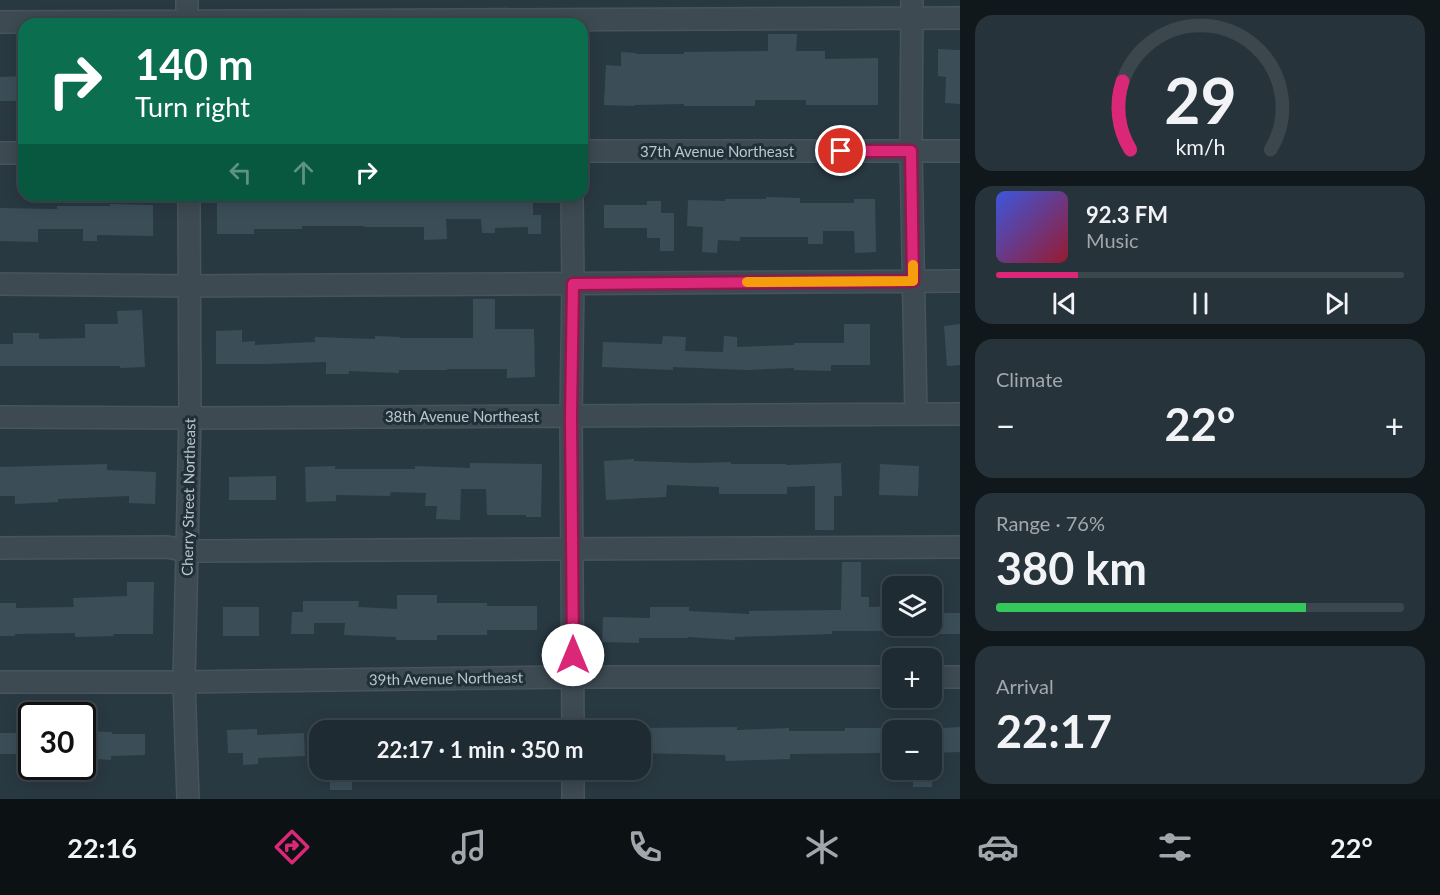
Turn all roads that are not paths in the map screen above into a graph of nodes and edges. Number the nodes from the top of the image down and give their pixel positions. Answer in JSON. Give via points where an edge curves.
{"nodes":[{"id":1,"x":912,"y":9,"type":"edge"},
{"id":2,"x":187,"y":15,"type":"edge"},
{"id":3,"x":570,"y":15,"type":"edge"},
{"id":4,"x":107,"y":18,"type":"edge"},
{"id":5,"x":960,"y":18,"type":"edge"},
{"id":6,"x":18,"y":21,"type":"edge"},
{"id":7,"x":0,"y":22,"type":"edge"},
{"id":8,"x":588,"y":151,"type":"edge"},
{"id":9,"x":911,"y":151,"type":"junction"},
{"id":10,"x":960,"y":151,"type":"edge"},
{"id":11,"x":0,"y":153,"type":"edge"},
{"id":12,"x":18,"y":153,"type":"edge"},
{"id":13,"x":189,"y":201,"type":"edge"},
{"id":14,"x":572,"y":201,"type":"edge"},
{"id":15,"x":913,"y":281,"type":"junction"},
{"id":16,"x":960,"y":281,"type":"edge"},
{"id":17,"x":0,"y":284,"type":"edge"},
{"id":18,"x":573,"y":284,"type":"junction"},
{"id":19,"x":189,"y":286,"type":"junction"},
{"id":20,"x":916,"y":414,"type":"junction"},
{"id":21,"x":960,"y":414,"type":"edge"},
{"id":22,"x":571,"y":416,"type":"junction"},
{"id":23,"x":0,"y":417,"type":"edge"},
{"id":24,"x":190,"y":418,"type":"junction"},
{"id":25,"x":960,"y":546,"type":"edge"},
{"id":26,"x":0,"y":548,"type":"edge"},
{"id":27,"x":572,"y":548,"type":"junction"},
{"id":28,"x":187,"y":550,"type":"junction"},
{"id":29,"x":573,"y":677,"type":"junction"},
{"id":30,"x":882,"y":677,"type":"edge"},
{"id":31,"x":942,"y":677,"type":"edge"},
{"id":32,"x":960,"y":677,"type":"edge"},
{"id":33,"x":0,"y":682,"type":"edge"},
{"id":34,"x":184,"y":682,"type":"junction"},
{"id":35,"x":573,"y":720,"type":"edge"},
{"id":36,"x":573,"y":780,"type":"edge"},
{"id":37,"x":188,"y":799,"type":"edge"},
{"id":38,"x":573,"y":799,"type":"edge"}],
"edges":[{"from":1,"to":3,"type":"street"},
{"from":1,"to":5,"type":"street"},
{"from":1,"to":9,"type":"street"},
{"from":2,"to":3,"type":"street"},
{"from":2,"to":4,"type":"street"},
{"from":6,"to":7,"type":"street"},
{"from":8,"to":9,"type":"street","name":"37th Avenue Northeast"},
{"from":9,"to":10,"type":"street","name":"37th Avenue Northeast"},
{"from":9,"to":15,"type":"street"},
{"from":11,"to":12,"type":"street"},
{"from":13,"to":19,"type":"street","name":"Cherry Street Northeast"},
{"from":14,"to":18,"type":"street"},
{"from":15,"to":16,"type":"street"},
{"from":15,"to":18,"type":"street"},
{"from":15,"to":20,"type":"street"},
{"from":17,"to":19,"type":"street"},
{"from":18,"to":19,"type":"street"},
{"from":18,"to":22,"type":"street"},
{"from":19,"to":24,"type":"street","name":"Cherry Street Northeast"},
{"from":20,"to":21,"type":"street","name":"38th Avenue Northeast"},
{"from":20,"to":22,"type":"street","name":"38th Avenue Northeast"},
{"from":22,"to":24,"type":"street","name":"38th Avenue Northeast"},
{"from":22,"to":27,"type":"street"},
{"from":23,"to":24,"type":"street","name":"38th Avenue Northeast"},
{"from":24,"to":28,"type":"street","name":"Cherry Street Northeast"},
{"from":25,"to":27,"type":"street"},
{"from":26,"to":28,"type":"street"},
{"from":27,"to":28,"type":"street"},
{"from":27,"to":29,"type":"street"},
{"from":28,"to":34,"type":"street","name":"Cherry Street Northeast"},
{"from":29,"to":30,"type":"street","name":"39th Avenue Northeast"},
{"from":29,"to":34,"type":"street","name":"39th Avenue Northeast"},
{"from":29,"to":35,"type":"street"},
{"from":31,"to":32,"type":"street"},
{"from":33,"to":34,"type":"street","name":"39th Avenue Northeast"},
{"from":34,"to":37,"type":"street","name":"Cherry Street Northeast"},
{"from":36,"to":38,"type":"street"}]}
